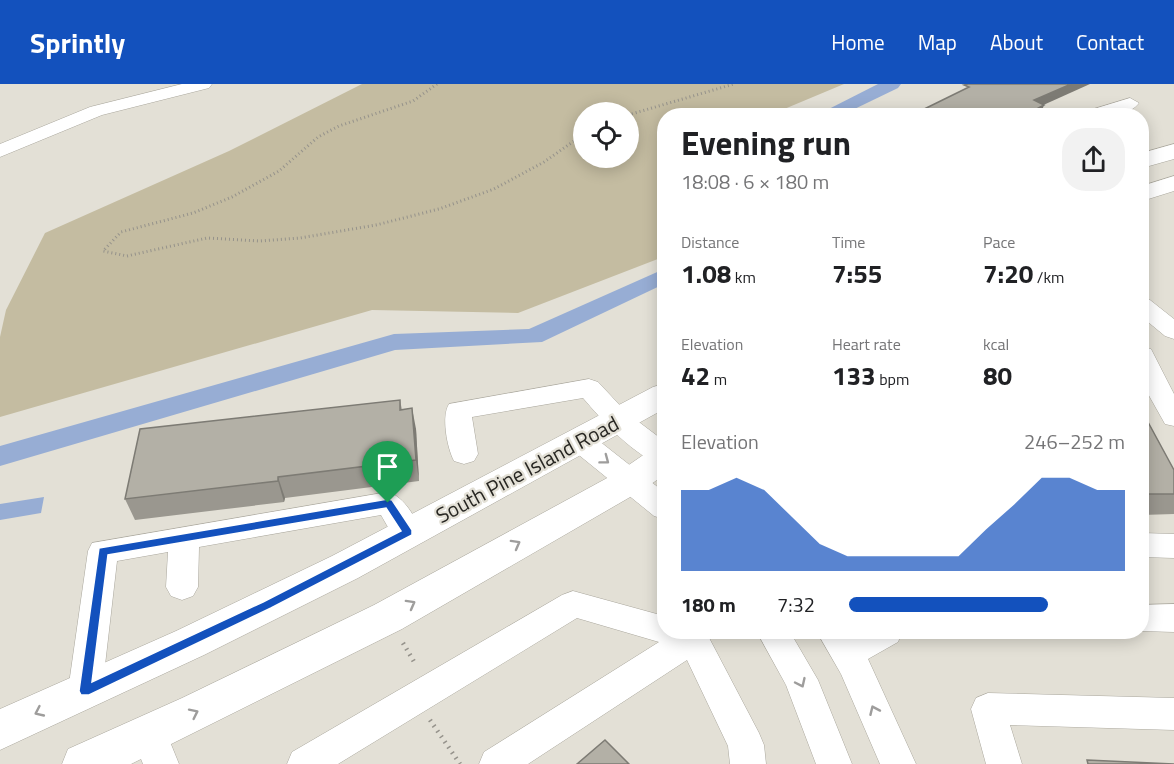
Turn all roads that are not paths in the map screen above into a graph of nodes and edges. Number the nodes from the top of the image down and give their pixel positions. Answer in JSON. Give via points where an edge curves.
{"nodes":[{"id":1,"x":203,"y":84,"type":"edge"},
{"id":2,"x":1130,"y":103,"type":"dead end"},
{"id":3,"x":1115,"y":108,"type":"edge"},
{"id":4,"x":0,"y":151,"type":"edge"},
{"id":5,"x":1174,"y":151,"type":"edge"},
{"id":6,"x":1149,"y":159,"type":"edge"},
{"id":7,"x":1174,"y":183,"type":"edge"},
{"id":8,"x":1149,"y":192,"type":"edge"},
{"id":9,"x":1149,"y":311,"type":"edge"},
{"id":10,"x":1174,"y":331,"type":"edge"},
{"id":11,"x":1149,"y":384,"type":"edge"},
{"id":12,"x":657,"y":399,"type":"edge"},
{"id":13,"x":1174,"y":417,"type":"edge"},
{"id":14,"x":617,"y":420,"type":"junction"},
{"id":15,"x":579,"y":440,"type":"junction"},
{"id":16,"x":657,"y":451,"type":"edge"},
{"id":17,"x":464,"y":454,"type":"dead end"},
{"id":18,"x":657,"y":461,"type":"edge"},
{"id":19,"x":632,"y":480,"type":"junction"},
{"id":20,"x":657,"y":502,"type":"edge"},
{"id":21,"x":408,"y":532,"type":"junction"},
{"id":22,"x":184,"y":537,"type":"junction"},
{"id":23,"x":1149,"y":545,"type":"edge"},
{"id":24,"x":1174,"y":546,"type":"edge"},
{"id":25,"x":182,"y":587,"type":"dead end"},
{"id":26,"x":1149,"y":618,"type":"edge"},
{"id":27,"x":1174,"y":618,"type":"edge"},
{"id":28,"x":657,"y":628,"type":"edge"},
{"id":29,"x":668,"y":639,"type":"edge"},
{"id":30,"x":680,"y":639,"type":"edge"},
{"id":31,"x":777,"y":639,"type":"edge"},
{"id":32,"x":857,"y":639,"type":"edge"},
{"id":33,"x":840,"y":643,"type":"edge"},
{"id":34,"x":85,"y":691,"type":"junction"},
{"id":35,"x":1174,"y":714,"type":"edge"},
{"id":36,"x":0,"y":730,"type":"edge"},
{"id":37,"x":155,"y":749,"type":"edge"},
{"id":38,"x":84,"y":764,"type":"edge"},
{"id":39,"x":305,"y":764,"type":"edge"},
{"id":40,"x":497,"y":764,"type":"edge"},
{"id":41,"x":747,"y":764,"type":"edge"},
{"id":42,"x":834,"y":764,"type":"edge"},
{"id":43,"x":898,"y":764,"type":"edge"},
{"id":44,"x":1004,"y":764,"type":"edge"}],
"edges":[{"from":1,"to":4,"type":"street","via":[[96,111]]},
{"from":2,"to":3,"type":"street"},
{"from":5,"to":6,"type":"main road"},
{"from":7,"to":8,"type":"main road"},
{"from":9,"to":10,"type":"street"},
{"from":11,"to":13,"type":"street"},
{"from":12,"to":14,"type":"main road","name":"South Pine Island Road"},
{"from":14,"to":15,"type":"main road","name":"South Pine Island Road"},
{"from":14,"to":16,"type":"street"},
{"from":14,"to":17,"type":"street","via":[[589,388],[458,410]]},
{"from":15,"to":19,"type":"street","one_way":true},
{"from":15,"to":21,"type":"main road","name":"South Pine Island Road"},
{"from":18,"to":19,"type":"main road"},
{"from":19,"to":20,"type":"street"},
{"from":37,"to":19,"type":"main road","one_way":true},
{"from":21,"to":22,"type":"street","via":[[388,503]]},
{"from":21,"to":34,"type":"main road","name":"South Pine Island Road","via":[[210,633]]},
{"from":22,"to":25,"type":"street"},
{"from":22,"to":34,"type":"street","via":[[103,551]]},
{"from":23,"to":24,"type":"street"},
{"from":26,"to":27,"type":"street"},
{"from":28,"to":39,"type":"street","via":[[573,604]]},
{"from":29,"to":40,"type":"street"},
{"from":30,"to":41,"type":"street","via":[[746,745]]},
{"from":31,"to":42,"type":"street","one_way":true,"via":[[801,680]]},
{"from":32,"to":33,"type":"street"},
{"from":43,"to":33,"type":"street","one_way":true},
{"from":34,"to":36,"type":"main road","name":"South Pine Island Road","one_way":true},
{"from":35,"to":44,"type":"street","via":[[988,709]]},
{"from":37,"to":38,"type":"main road"}]}
